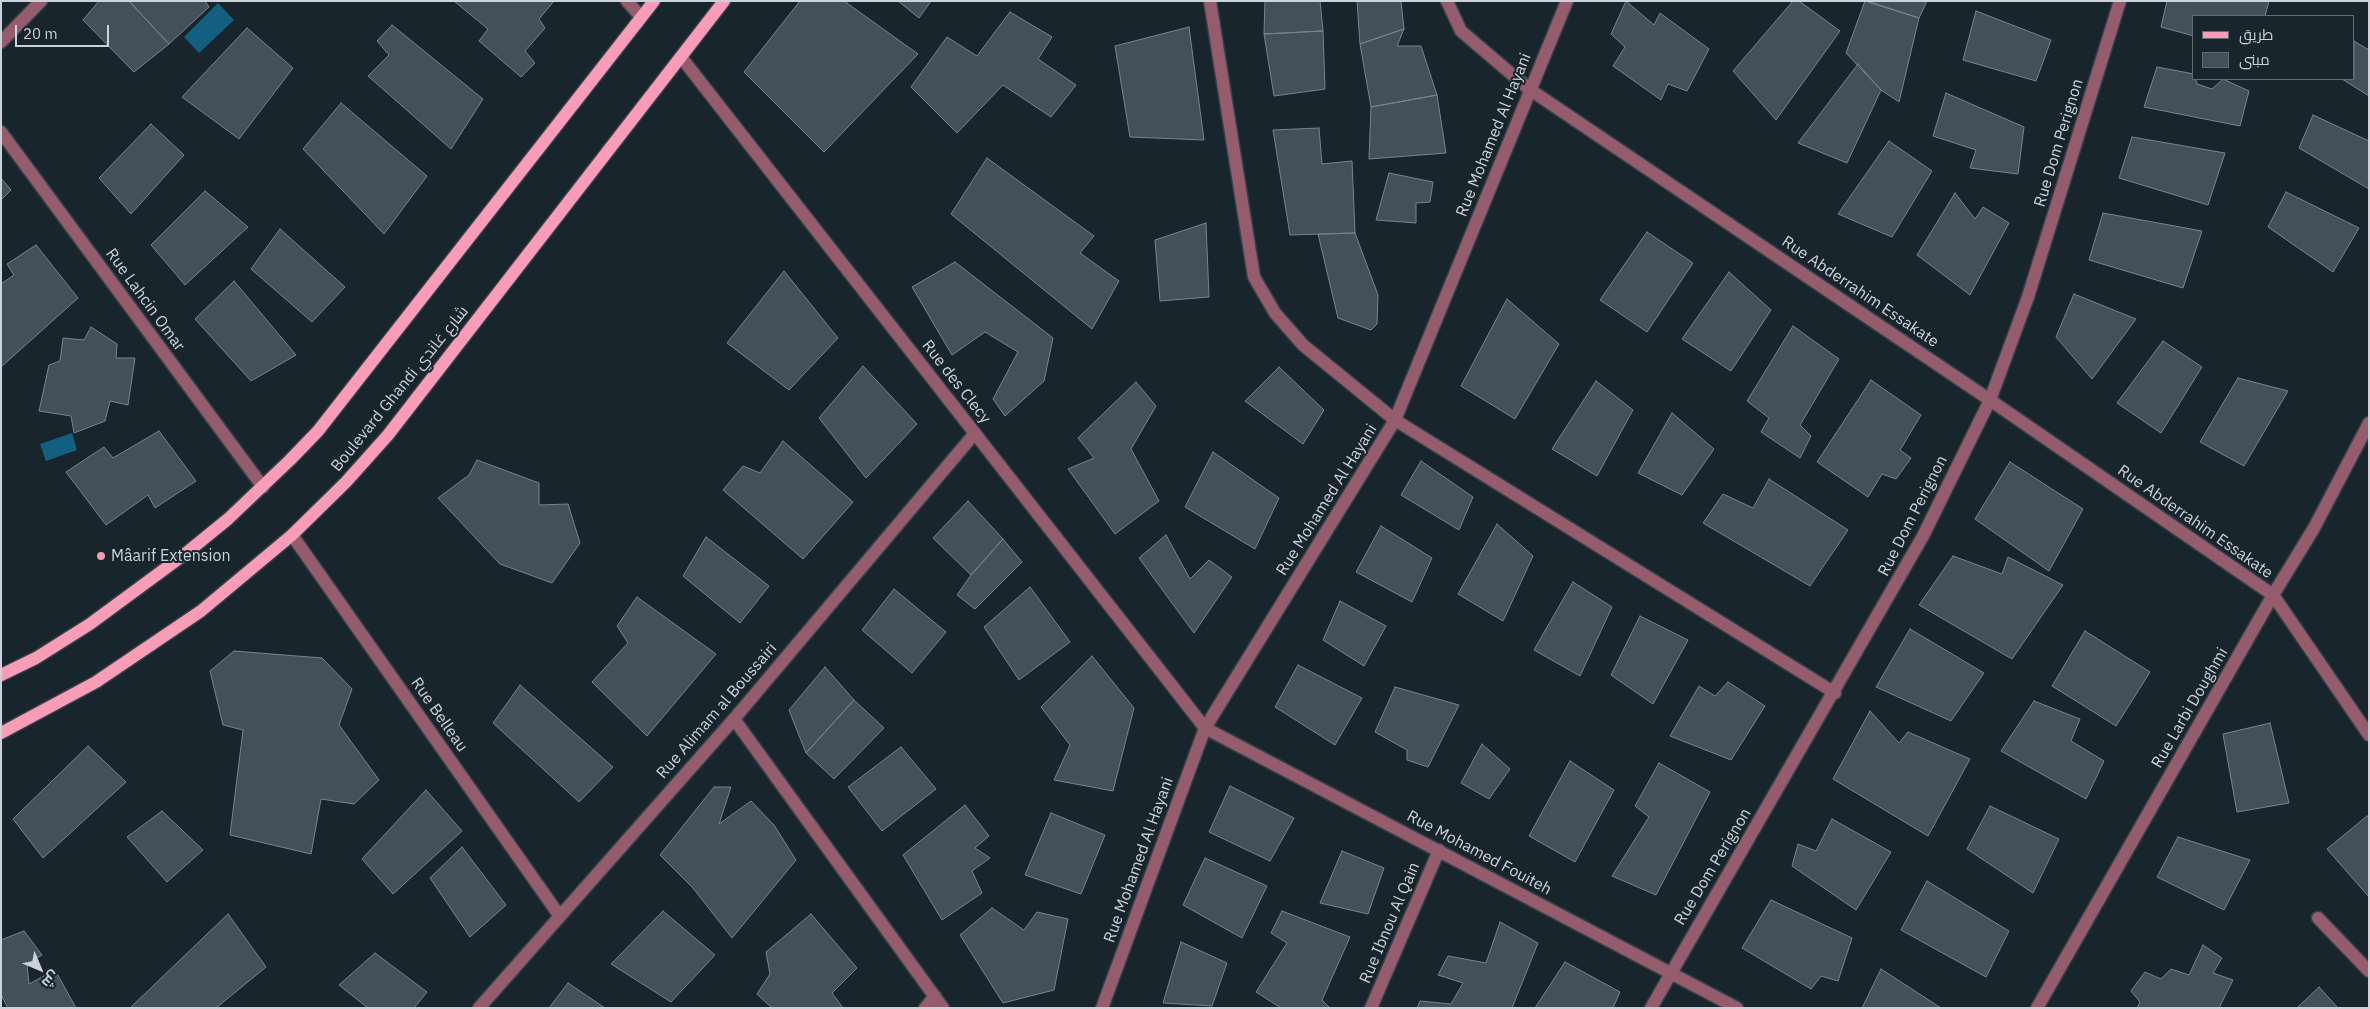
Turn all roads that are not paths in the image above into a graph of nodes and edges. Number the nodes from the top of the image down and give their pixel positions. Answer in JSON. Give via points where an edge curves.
{"nodes":[{"id":1,"x":41,"y":1,"type":"edge"},
{"id":2,"x":627,"y":1,"type":"edge"},
{"id":3,"x":654,"y":1,"type":"edge"},
{"id":4,"x":724,"y":1,"type":"edge"},
{"id":5,"x":1210,"y":1,"type":"edge"},
{"id":6,"x":1447,"y":1,"type":"edge"},
{"id":7,"x":1567,"y":1,"type":"edge"},
{"id":8,"x":2120,"y":1,"type":"edge"},
{"id":9,"x":641,"y":17,"type":"junction"},
{"id":10,"x":1,"y":42,"type":"edge"},
{"id":11,"x":681,"y":57,"type":"junction"},
{"id":12,"x":1529,"y":90,"type":"junction"},
{"id":13,"x":1,"y":132,"type":"edge"},
{"id":14,"x":1990,"y":400,"type":"junction"},
{"id":15,"x":1395,"y":420,"type":"junction"},
{"id":16,"x":2369,"y":423,"type":"edge"},
{"id":17,"x":975,"y":433,"type":"junction"},
{"id":18,"x":263,"y":486,"type":"junction"},
{"id":19,"x":292,"y":535,"type":"junction"},
{"id":20,"x":2272,"y":595,"type":"junction"},
{"id":21,"x":1,"y":675,"type":"edge"},
{"id":22,"x":1835,"y":693,"type":"junction"},
{"id":23,"x":734,"y":719,"type":"junction"},
{"id":24,"x":1205,"y":728,"type":"junction"},
{"id":25,"x":1,"y":733,"type":"edge"},
{"id":26,"x":2369,"y":735,"type":"edge"},
{"id":27,"x":1439,"y":850,"type":"junction"},
{"id":28,"x":559,"y":915,"type":"junction"},
{"id":29,"x":2318,"y":918,"type":"dead end"},
{"id":30,"x":1670,"y":971,"type":"junction"},
{"id":31,"x":2369,"y":971,"type":"edge"},
{"id":32,"x":935,"y":996,"type":"junction"},
{"id":33,"x":479,"y":1008,"type":"edge"},
{"id":34,"x":924,"y":1008,"type":"edge"},
{"id":35,"x":943,"y":1008,"type":"edge"},
{"id":36,"x":1102,"y":1008,"type":"edge"},
{"id":37,"x":1371,"y":1008,"type":"edge"},
{"id":38,"x":1651,"y":1008,"type":"edge"},
{"id":39,"x":1737,"y":1008,"type":"edge"},
{"id":40,"x":2037,"y":1008,"type":"edge"}],
"edges":[{"from":1,"to":10,"type":"street"},
{"from":2,"to":9,"type":"street"},
{"from":3,"to":9,"type":"main road"},
{"from":4,"to":11,"type":"main road","name":"Boulevard Ghandi شارع غاندي"},
{"from":5,"to":15,"type":"street","via":[[1254,277],[1275,313],[1303,345]]},
{"from":6,"to":12,"type":"street","name":"Rue Abderrahim Essakate","via":[[1461,31]]},
{"from":7,"to":12,"type":"street","name":"Rue Mohamed Al Hayani"},
{"from":8,"to":14,"type":"street","name":"Rue Dom Perignon","via":[[2028,297]]},
{"from":9,"to":18,"type":"main road","via":[[318,431]]},
{"from":11,"to":17,"type":"street","name":"Rue des Clecy"},
{"from":11,"to":19,"type":"main road","name":"Boulevard Ghandi شارع غاندي","via":[[388,434],[346,482]]},
{"from":12,"to":14,"type":"street","name":"Rue Abderrahim Essakate"},
{"from":12,"to":15,"type":"street","name":"Rue Mohamed Al Hayani"},
{"from":13,"to":18,"type":"street","name":"Rue Lahcin Omar"},
{"from":14,"to":20,"type":"street","name":"Rue Abderrahim Essakate"},
{"from":14,"to":22,"type":"street","name":"Rue Dom Perignon","via":[[1923,536]]},
{"from":15,"to":22,"type":"street"},
{"from":15,"to":24,"type":"street","name":"Rue Mohamed Al Hayani"},
{"from":16,"to":20,"type":"street","name":"Rue Larbi Doughmi","via":[[2314,528]]},
{"from":17,"to":23,"type":"street","name":"Rue Alimam al Boussairi"},
{"from":17,"to":24,"type":"street","name":"Rue des Clecy"},
{"from":18,"to":21,"type":"main road","via":[[185,554],[90,624],[36,658]]},
{"from":19,"to":25,"type":"main road","name":"Boulevard Ghandi شارع غاندي","via":[[201,611],[152,645],[96,682]]},
{"from":19,"to":28,"type":"street","name":"Rue Belleau"},
{"from":20,"to":26,"type":"street"},
{"from":20,"to":40,"type":"street","name":"Rue Larbi Doughmi"},
{"from":22,"to":30,"type":"street","name":"Rue Dom Perignon"},
{"from":23,"to":28,"type":"street","name":"Rue Alimam al Boussairi"},
{"from":23,"to":32,"type":"street"},
{"from":24,"to":27,"type":"street","name":"Rue Mohamed Fouiteh"},
{"from":24,"to":36,"type":"street","name":"Rue Mohamed Al Hayani"},
{"from":27,"to":30,"type":"street","name":"Rue Mohamed Fouiteh"},
{"from":27,"to":37,"type":"street","name":"Rue Ibnou Al Qain"},
{"from":28,"to":33,"type":"street","name":"Rue Alimam al Boussairi"},
{"from":29,"to":31,"type":"street"},
{"from":30,"to":38,"type":"street","name":"Rue Dom Perignon"},
{"from":30,"to":39,"type":"street","name":"Rue Mohamed Fouiteh"},
{"from":32,"to":34,"type":"street"},
{"from":32,"to":35,"type":"street"}]}
